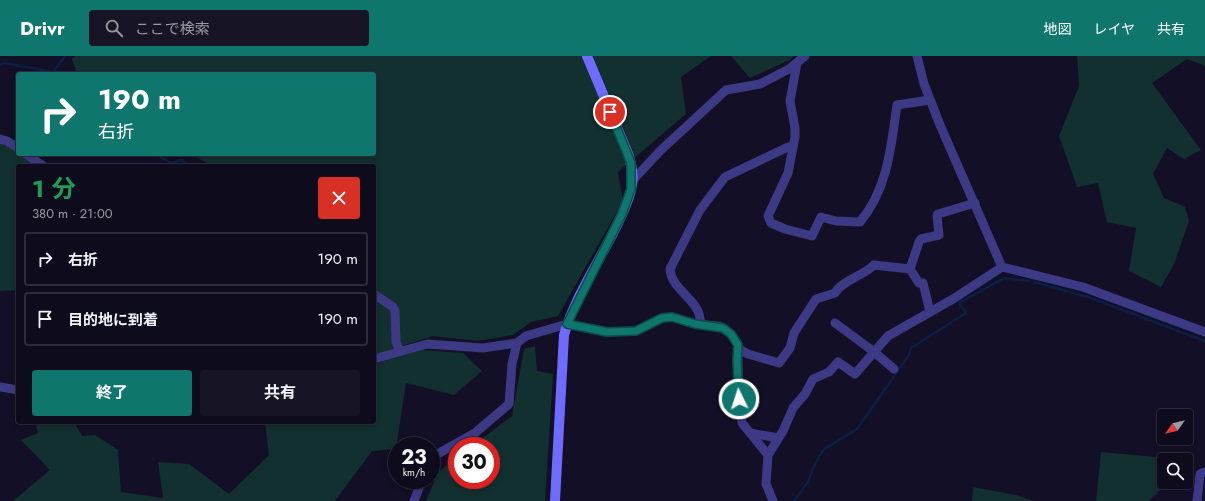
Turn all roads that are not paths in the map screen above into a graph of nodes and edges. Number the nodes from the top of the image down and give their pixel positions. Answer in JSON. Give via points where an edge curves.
{"nodes":[{"id":1,"x":587,"y":56,"type":"edge"},
{"id":2,"x":805,"y":56,"type":"edge"},
{"id":3,"x":917,"y":56,"type":"edge"},
{"id":4,"x":797,"y":63,"type":"junction"},
{"id":5,"x":930,"y":100,"type":"junction"},
{"id":6,"x":0,"y":139,"type":"edge"},
{"id":7,"x":16,"y":147,"type":"edge"},
{"id":8,"x":792,"y":147,"type":"junction"},
{"id":9,"x":29,"y":156,"type":"edge"},
{"id":10,"x":40,"y":164,"type":"edge"},
{"id":11,"x":632,"y":181,"type":"junction"},
{"id":12,"x":975,"y":203,"type":"junction"},
{"id":13,"x":1002,"y":267,"type":"junction"},
{"id":14,"x":910,"y":269,"type":"junction"},
{"id":15,"x":376,"y":295,"type":"edge"},
{"id":16,"x":930,"y":312,"type":"junction"},
{"id":17,"x":835,"y":323,"type":"dead end"},
{"id":18,"x":567,"y":324,"type":"junction"},
{"id":19,"x":701,"y":324,"type":"junction"},
{"id":20,"x":1205,"y":332,"type":"edge"},
{"id":21,"x":517,"y":343,"type":"junction"},
{"id":22,"x":739,"y":349,"type":"junction"},
{"id":23,"x":400,"y":351,"type":"junction"},
{"id":24,"x":873,"y":352,"type":"junction"},
{"id":25,"x":376,"y":358,"type":"edge"},
{"id":26,"x":894,"y":369,"type":"dead end"},
{"id":27,"x":0,"y":387,"type":"edge"},
{"id":28,"x":16,"y":390,"type":"edge"},
{"id":29,"x":750,"y":433,"type":"junction"},
{"id":30,"x":778,"y":438,"type":"junction"},
{"id":31,"x":440,"y":453,"type":"edge"},
{"id":32,"x":768,"y":455,"type":"junction"},
{"id":33,"x":1205,"y":472,"type":"edge"},
{"id":34,"x":419,"y":489,"type":"edge"},
{"id":35,"x":414,"y":501,"type":"edge"},
{"id":36,"x":555,"y":501,"type":"edge"},
{"id":37,"x":773,"y":501,"type":"edge"},
{"id":38,"x":1198,"y":501,"type":"edge"}],
"edges":[{"from":1,"to":11,"type":"street","via":[[628,154]]},
{"from":2,"to":4,"type":"street"},
{"from":3,"to":5,"type":"street"},
{"from":4,"to":8,"type":"street","via":[[790,101],[796,128]]},
{"from":4,"to":11,"type":"street","via":[[760,84],[726,90],[661,150]]},
{"from":5,"to":8,"type":"street","via":[[898,105],[879,192],[860,222],[836,221],[822,217],[812,236],[771,223],[769,212],[788,173]]},
{"from":5,"to":12,"type":"street"},
{"from":6,"to":7,"type":"street"},
{"from":8,"to":19,"type":"street","via":[[725,177],[700,210],[670,269],[670,275],[696,307]]},
{"from":9,"to":10,"type":"street"},
{"from":11,"to":18,"type":"street","via":[[622,214]]},
{"from":12,"to":13,"type":"street"},
{"from":12,"to":14,"type":"street","via":[[938,214],[939,235],[918,242]]},
{"from":13,"to":16,"type":"street"},
{"from":13,"to":20,"type":"street","via":[[1083,287]]},
{"from":14,"to":16,"type":"street","via":[[919,283],[923,283]]},
{"from":14,"to":22,"type":"street","via":[[874,266],[863,275],[837,288],[835,293],[816,299],[797,327],[790,348],[779,363]]},
{"from":15,"to":23,"type":"street","via":[[395,311],[396,342]]},
{"from":16,"to":24,"type":"street","via":[[888,336]]},
{"from":17,"to":24,"type":"street"},
{"from":18,"to":19,"type":"street","via":[[607,332],[636,331],[662,318],[672,317]]},
{"from":18,"to":21,"type":"street","via":[[526,336]]},
{"from":18,"to":36,"type":"street","via":[[564,335]]},
{"from":19,"to":22,"type":"street","via":[[719,326],[727,330]]},
{"from":21,"to":23,"type":"street","via":[[483,348],[427,344]]},
{"from":21,"to":31,"type":"street","via":[[513,355],[509,404],[475,433]]},
{"from":22,"to":29,"type":"street","via":[[737,360],[740,412],[742,423]]},
{"from":23,"to":25,"type":"street"},
{"from":24,"to":26,"type":"street"},
{"from":24,"to":30,"type":"street","via":[[855,374],[838,362],[829,372],[813,378],[805,394],[793,408]]},
{"from":27,"to":28,"type":"street"},
{"from":29,"to":30,"type":"street"},
{"from":29,"to":32,"type":"street"},
{"from":30,"to":32,"type":"street"},
{"from":32,"to":37,"type":"street","via":[[766,488]]},
{"from":33,"to":38,"type":"street","via":[[1200,474]]},
{"from":34,"to":35,"type":"street"}]}
